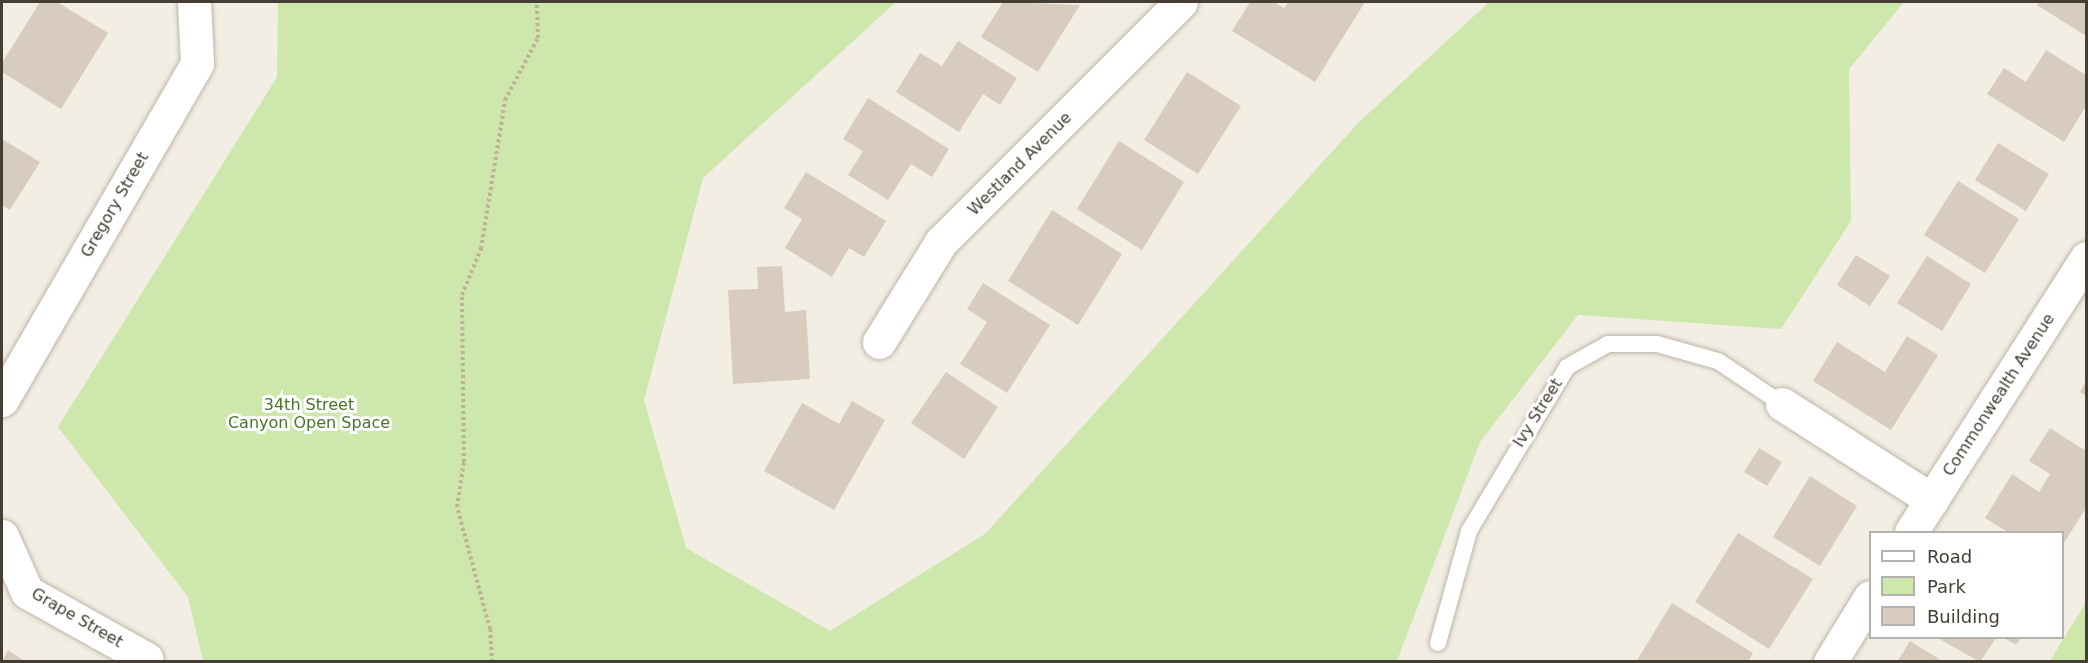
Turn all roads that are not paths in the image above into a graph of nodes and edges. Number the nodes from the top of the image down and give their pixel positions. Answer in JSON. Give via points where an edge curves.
{"nodes":[{"id":1,"x":194,"y":2,"type":"edge"},
{"id":2,"x":1181,"y":2,"type":"edge"},
{"id":3,"x":2086,"y":258,"type":"edge"},
{"id":4,"x":879,"y":342,"type":"dead end"},
{"id":5,"x":2,"y":400,"type":"edge"},
{"id":6,"x":1782,"y":404,"type":"joint"},
{"id":7,"x":1932,"y":500,"type":"junction"},
{"id":8,"x":1912,"y":531,"type":"edge"},
{"id":9,"x":2,"y":536,"type":"edge"},
{"id":10,"x":1869,"y":599,"type":"edge"},
{"id":11,"x":1438,"y":643,"type":"dead end"},
{"id":12,"x":147,"y":659,"type":"dead end"},
{"id":13,"x":1830,"y":662,"type":"edge"}],
"edges":[{"from":1,"to":5,"type":"street","name":"Gregory Street","via":[[197,63]]},
{"from":2,"to":4,"type":"street","name":"Westland Avenue","via":[[941,242]]},
{"from":3,"to":7,"type":"street","name":"Commonwealth Avenue"},
{"from":6,"to":7,"type":"street","name":"Ivy Street"},
{"from":6,"to":11,"type":"lane","name":"Ivy Street","via":[[1718,361],[1657,344],[1608,344],[1567,367],[1469,531]]},
{"from":7,"to":8,"type":"street","name":"Commonwealth Avenue"},
{"from":9,"to":12,"type":"street","name":"Grape Street","via":[[27,592]]},
{"from":10,"to":13,"type":"street"}]}
